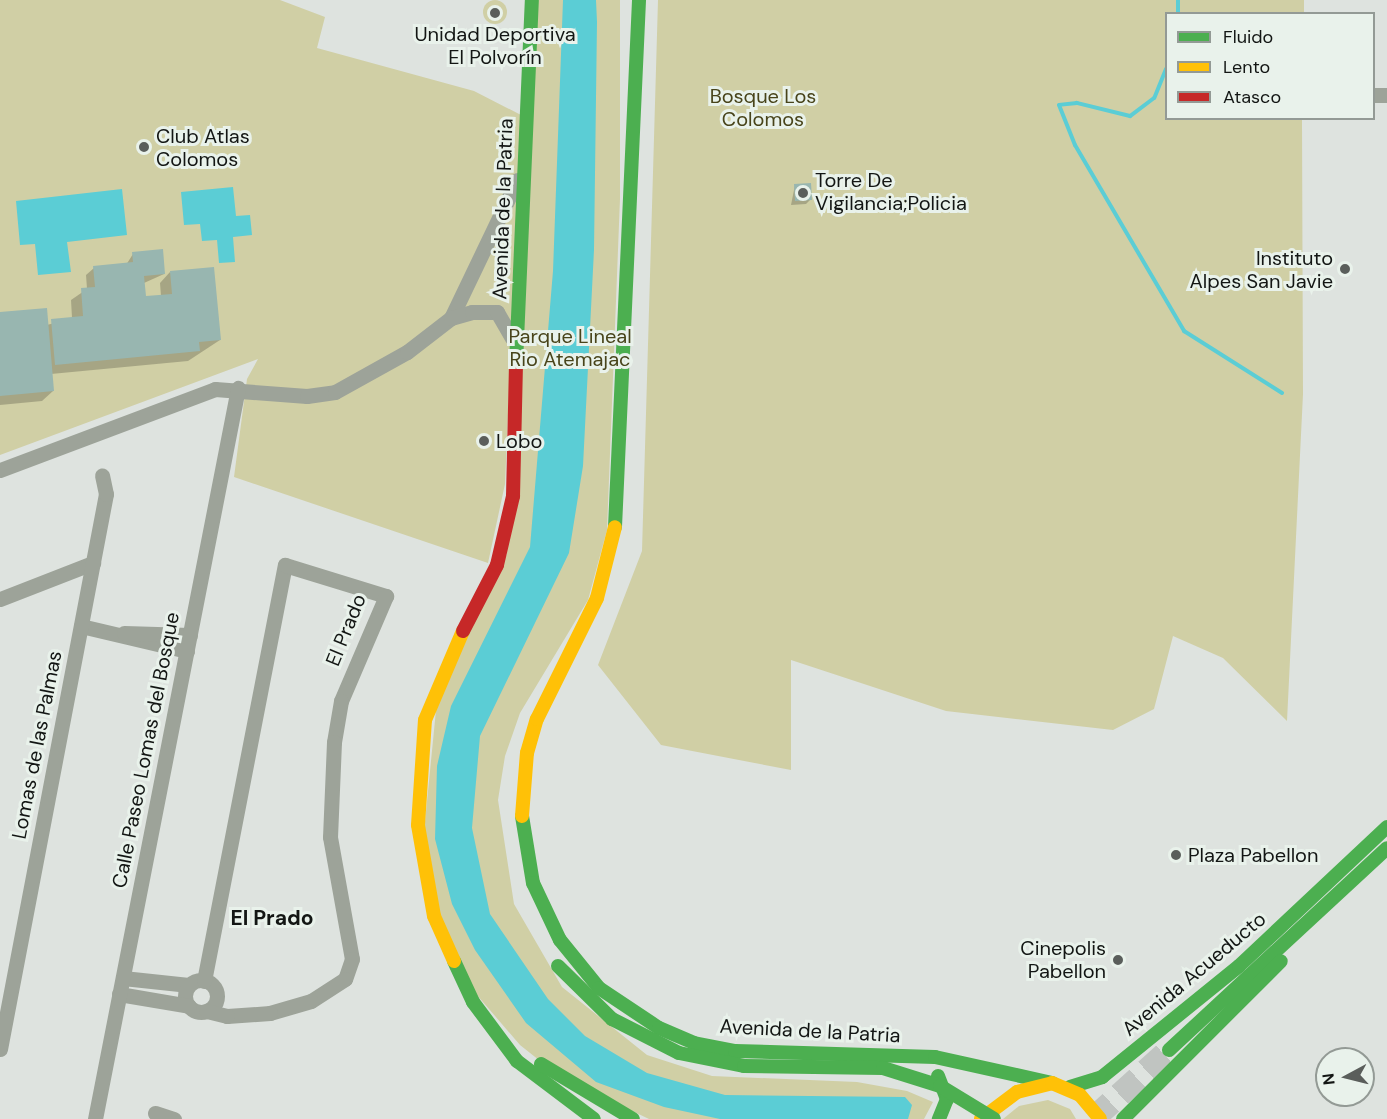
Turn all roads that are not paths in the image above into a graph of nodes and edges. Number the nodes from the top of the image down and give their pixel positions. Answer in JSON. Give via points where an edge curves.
{"nodes":[{"id":1,"x":532,"y":0,"type":"edge"},
{"id":2,"x":639,"y":0,"type":"edge"},
{"id":3,"x":521,"y":171,"type":"junction"},
{"id":4,"x":451,"y":318,"type":"junction"},
{"id":5,"x":238,"y":388,"type":"junction"},
{"id":6,"x":518,"y":418,"type":"junction"},
{"id":7,"x":0,"y":470,"type":"edge"},
{"id":8,"x":102,"y":476,"type":"dead end"},
{"id":9,"x":93,"y":563,"type":"junction"},
{"id":10,"x":0,"y":599,"type":"edge"},
{"id":11,"x":81,"y":626,"type":"junction"},
{"id":12,"x":123,"y":633,"type":"junction"},
{"id":13,"x":190,"y":635,"type":"junction"},
{"id":14,"x":575,"y":640,"type":"junction"},
{"id":15,"x":187,"y":651,"type":"junction"},
{"id":16,"x":1387,"y":827,"type":"edge"},
{"id":17,"x":510,"y":844,"type":"dead end"},
{"id":18,"x":1387,"y":848,"type":"edge"},
{"id":19,"x":1387,"y":863,"type":"edge"},
{"id":20,"x":513,"y":864,"type":"dead end"},
{"id":21,"x":528,"y":911,"type":"dead end"},
{"id":22,"x":541,"y":938,"type":"dead end"},
{"id":23,"x":123,"y":978,"type":"junction"},
{"id":24,"x":196,"y":983,"type":"junction"},
{"id":25,"x":119,"y":994,"type":"junction"},
{"id":26,"x":473,"y":1002,"type":"junction"},
{"id":27,"x":189,"y":1006,"type":"junction"},
{"id":28,"x":207,"y":1011,"type":"junction"},
{"id":29,"x":0,"y":1049,"type":"edge"},
{"id":30,"x":1169,"y":1050,"type":"tunnel mouth"},
{"id":31,"x":847,"y":1055,"type":"junction"},
{"id":32,"x":1052,"y":1083,"type":"junction"},
{"id":33,"x":1070,"y":1087,"type":"junction"},
{"id":34,"x":155,"y":1113,"type":"dead end"},
{"id":35,"x":95,"y":1119,"type":"edge"},
{"id":36,"x":174,"y":1119,"type":"edge"},
{"id":37,"x":594,"y":1119,"type":"edge"},
{"id":38,"x":633,"y":1119,"type":"edge"},
{"id":39,"x":939,"y":1119,"type":"edge"},
{"id":40,"x":981,"y":1119,"type":"edge"},
{"id":41,"x":994,"y":1119,"type":"edge"},
{"id":42,"x":1100,"y":1119,"type":"edge"},
{"id":43,"x":1123,"y":1119,"type":"edge"}],
"edges":[{"from":1,"to":3,"type":"main road","name":"Avenida de la Patria"},
{"from":2,"to":14,"type":"main road","name":"Avenida de la Patria","via":[[615,530],[597,598]]},
{"from":3,"to":4,"type":"street"},
{"from":3,"to":6,"type":"main road","name":"Avenida de la Patria"},
{"from":4,"to":5,"type":"street","via":[[407,352],[335,392],[306,396]]},
{"from":4,"to":6,"type":"street","via":[[486,309],[506,320]]},
{"from":5,"to":7,"type":"street","via":[[177,400]]},
{"from":5,"to":13,"type":"street","name":"Calle Paseo Lomas del Bosque"},
{"from":6,"to":26,"type":"main road","name":"Avenida de la Patria","via":[[508,530],[497,565],[438,681],[426,720],[418,788],[421,852],[434,916]]},
{"from":8,"to":9,"type":"street","name":"Lomas de las Palmas","via":[[106,494]]},
{"from":9,"to":10,"type":"street"},
{"from":9,"to":11,"type":"street","name":"Lomas de las Palmas"},
{"from":11,"to":12,"type":"street"},
{"from":11,"to":29,"type":"street","name":"Lomas de las Palmas"},
{"from":12,"to":13,"type":"street"},
{"from":12,"to":15,"type":"street","via":[[152,646]]},
{"from":13,"to":15,"type":"street","name":"Calle Paseo Lomas del Bosque"},
{"from":14,"to":17,"type":"main road","name":"Avenida de la Patria","via":[[542,686],[517,745],[509,789]]},
{"from":14,"to":31,"type":"main road","name":"Avenida de la Patria","via":[[537,719],[522,788],[528,863],[560,940],[599,988],[624,1007],[694,1043],[735,1051]]},
{"from":15,"to":23,"type":"street","name":"Calle Paseo Lomas del Bosque"},
{"from":16,"to":33,"type":"main road","name":"Avenida Acueducto","via":[[1239,966],[1102,1077]]},
{"from":18,"to":30,"type":"main road"},
{"from":19,"to":43,"type":"main road"},
{"from":20,"to":21,"type":"main road"},
{"from":22,"to":41,"type":"main road","name":"Avenida de la Patria","bridge":true,"via":[[558,966],[612,1020],[679,1053],[744,1066],[882,1068],[940,1086]]},
{"from":23,"to":24,"type":"street","via":[[170,987]]},
{"from":23,"to":25,"type":"street","name":"Calle Paseo Lomas del Bosque"},
{"from":24,"to":27,"type":"street"},
{"from":24,"to":28,"type":"street","via":[[216,994]]},
{"from":24,"to":28,"type":"street","name":"El Prado","via":[[285,565],[386,596],[344,691],[334,742],[330,837],[352,959],[345,979],[311,1001],[270,1013],[227,1016]]},
{"from":25,"to":27,"type":"street"},
{"from":25,"to":35,"type":"street","name":"Calle Paseo Lomas del Bosque"},
{"from":26,"to":37,"type":"main road","name":"Avenida de la Patria","via":[[517,1061]]},
{"from":26,"to":38,"type":"main road","name":"Avenida de la Patria","via":[[558,1076]]},
{"from":27,"to":28,"type":"street"},
{"from":31,"to":32,"type":"main road","name":"Avenida de la Patria","via":[[968,1060]]},
{"from":31,"to":39,"type":"main road","via":[[938,1076],[947,1099]]},
{"from":32,"to":33,"type":"main road","name":"Avenida de la Patria"},
{"from":32,"to":40,"type":"main road","via":[[1017,1092]]},
{"from":33,"to":42,"type":"main road"},
{"from":34,"to":36,"type":"street"}]}
